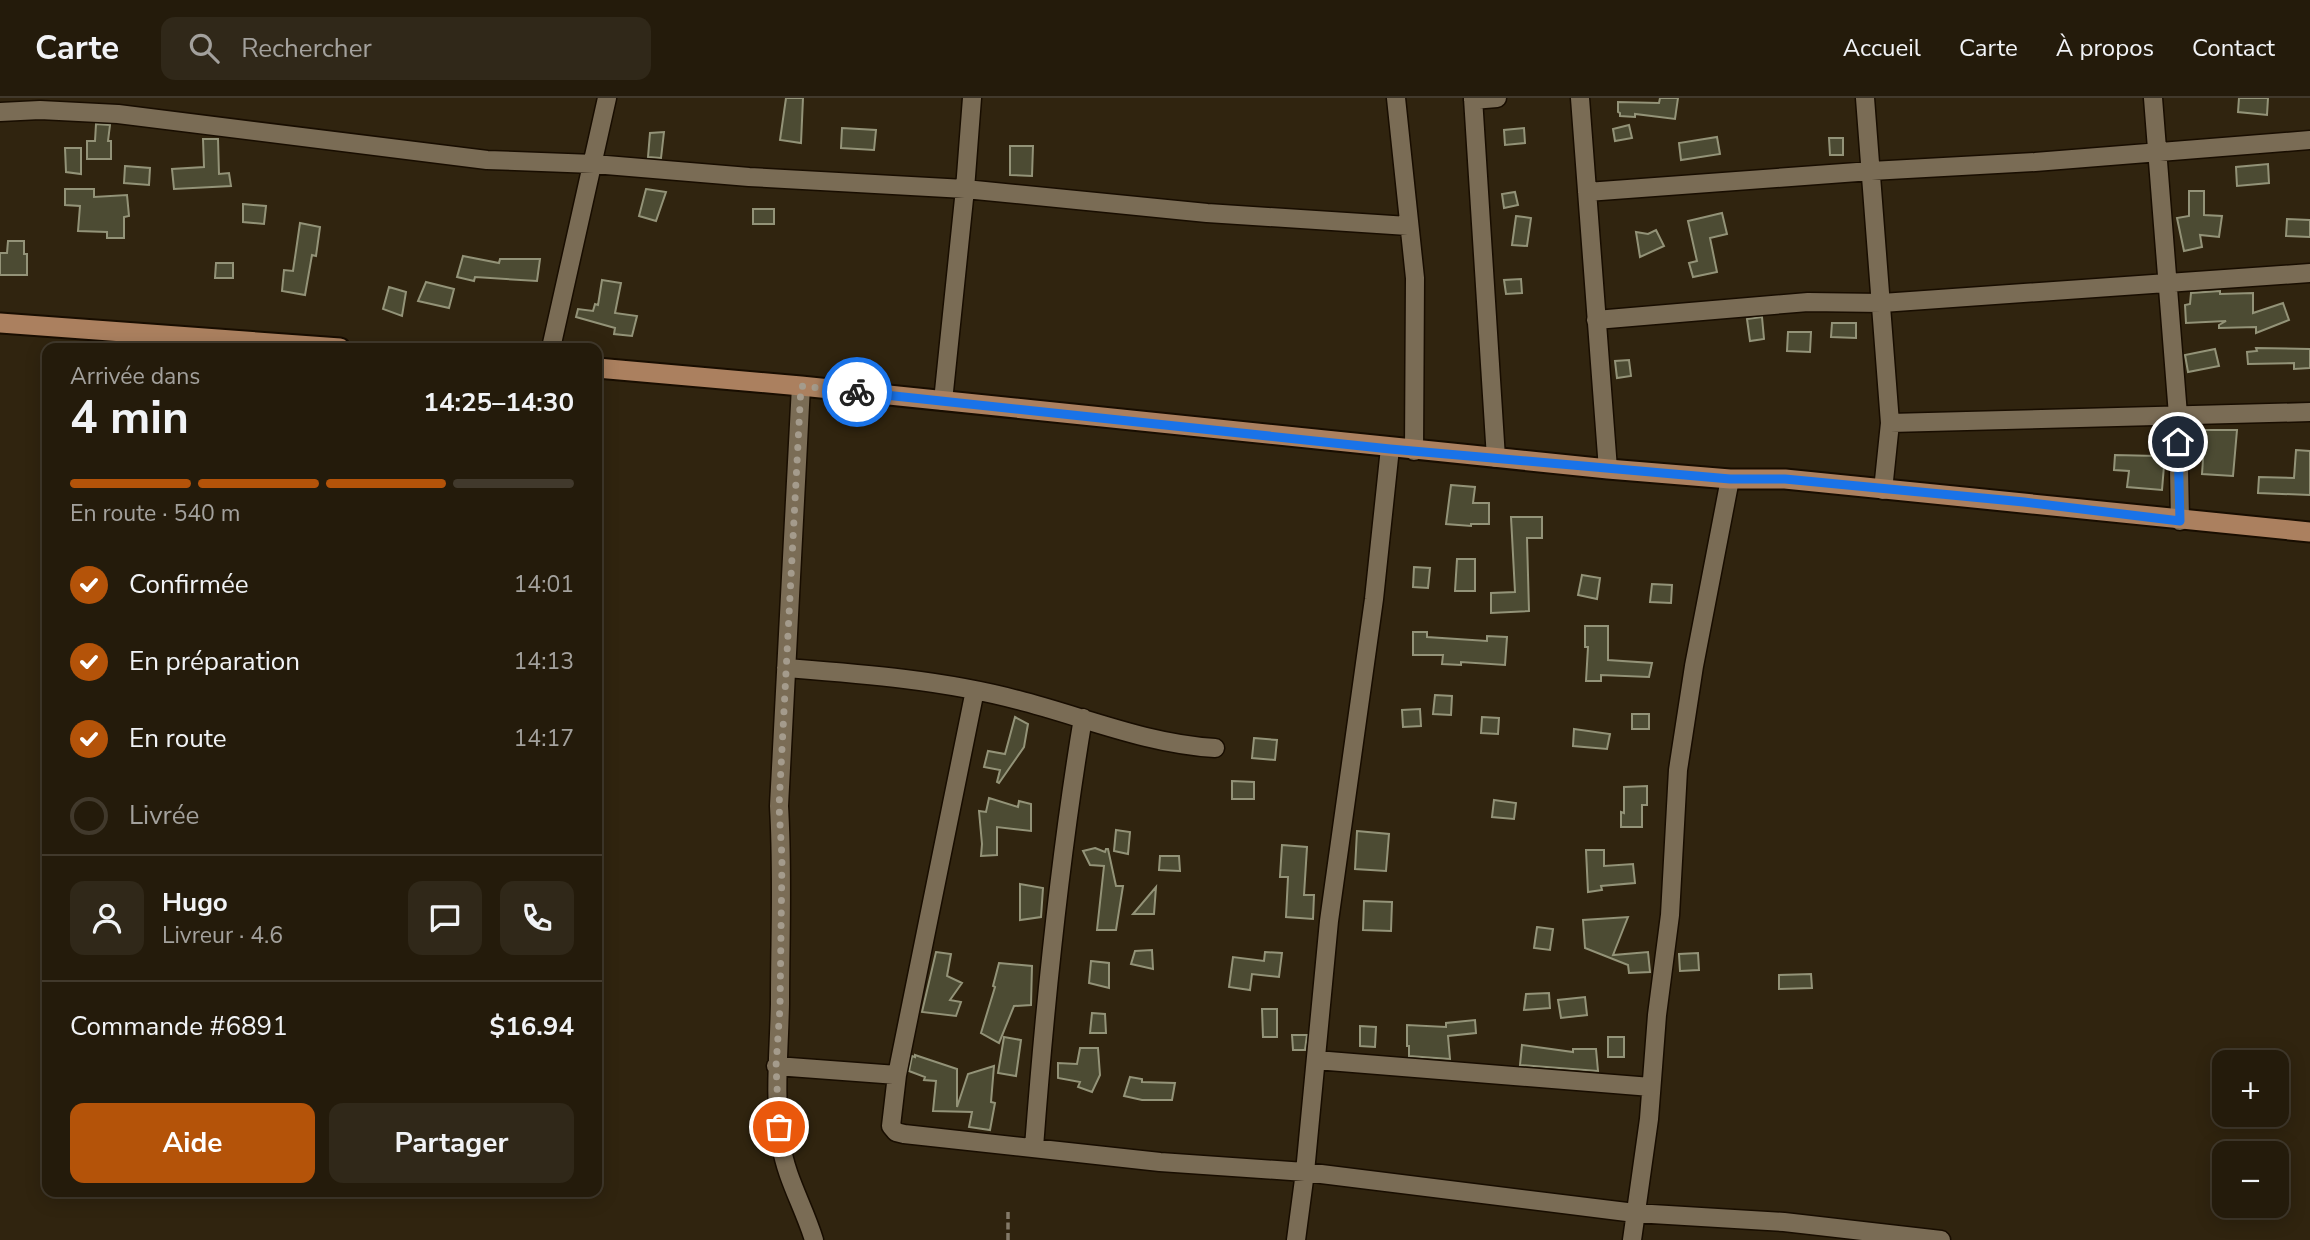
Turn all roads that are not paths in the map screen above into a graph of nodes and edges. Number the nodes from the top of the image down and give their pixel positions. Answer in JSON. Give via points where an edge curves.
{"nodes":[{"id":1,"x":607,"y":98,"type":"edge"},
{"id":2,"x":972,"y":98,"type":"edge"},
{"id":3,"x":1396,"y":98,"type":"edge"},
{"id":4,"x":1497,"y":98,"type":"edge"},
{"id":5,"x":1580,"y":98,"type":"edge"},
{"id":6,"x":1865,"y":98,"type":"edge"},
{"id":7,"x":2153,"y":98,"type":"edge"},
{"id":8,"x":1473,"y":99,"type":"edge"},
{"id":9,"x":0,"y":112,"type":"edge"},
{"id":10,"x":2310,"y":140,"type":"edge"},
{"id":11,"x":2158,"y":151,"type":"junction"},
{"id":12,"x":594,"y":164,"type":"junction"},
{"id":13,"x":1871,"y":171,"type":"junction"},
{"id":14,"x":965,"y":188,"type":"junction"},
{"id":15,"x":1587,"y":192,"type":"junction"},
{"id":16,"x":1408,"y":226,"type":"junction"},
{"id":17,"x":2310,"y":273,"type":"edge"},
{"id":18,"x":2168,"y":283,"type":"junction"},
{"id":19,"x":1882,"y":303,"type":"junction"},
{"id":20,"x":1596,"y":320,"type":"junction"},
{"id":21,"x":0,"y":323,"type":"edge"},
{"id":22,"x":272,"y":343,"type":"edge"},
{"id":23,"x":552,"y":343,"type":"edge"},
{"id":24,"x":602,"y":368,"type":"edge"},
{"id":25,"x":801,"y":386,"type":"junction"},
{"id":26,"x":943,"y":401,"type":"junction"},
{"id":27,"x":2310,"y":412,"type":"edge"},
{"id":28,"x":2178,"y":415,"type":"junction"},
{"id":29,"x":1890,"y":423,"type":"junction"},
{"id":30,"x":1390,"y":449,"type":"junction"},
{"id":31,"x":1414,"y":451,"type":"junction"},
{"id":32,"x":1496,"y":458,"type":"junction"},
{"id":33,"x":1608,"y":469,"type":"junction"},
{"id":34,"x":1730,"y":479,"type":"junction"},
{"id":35,"x":1883,"y":490,"type":"junction"},
{"id":36,"x":2180,"y":521,"type":"junction"},
{"id":37,"x":2310,"y":532,"type":"edge"},
{"id":38,"x":786,"y":668,"type":"junction"},
{"id":39,"x":975,"y":690,"type":"junction"},
{"id":40,"x":1083,"y":718,"type":"junction"},
{"id":41,"x":1215,"y":748,"type":"dead end"},
{"id":42,"x":1316,"y":1060,"type":"junction"},
{"id":43,"x":776,"y":1066,"type":"junction"},
{"id":44,"x":897,"y":1075,"type":"junction"},
{"id":45,"x":1651,"y":1087,"type":"junction"},
{"id":46,"x":1034,"y":1147,"type":"junction"},
{"id":47,"x":1305,"y":1172,"type":"junction"},
{"id":48,"x":1635,"y":1213,"type":"junction"},
{"id":49,"x":814,"y":1240,"type":"edge"},
{"id":50,"x":1296,"y":1240,"type":"edge"},
{"id":51,"x":1632,"y":1240,"type":"edge"},
{"id":52,"x":1941,"y":1240,"type":"edge"}],
"edges":[{"from":1,"to":12,"type":"street"},
{"from":2,"to":14,"type":"street"},
{"from":3,"to":16,"type":"street"},
{"from":4,"to":8,"type":"street"},
{"from":5,"to":15,"type":"street"},
{"from":6,"to":13,"type":"street"},
{"from":7,"to":11,"type":"street"},
{"from":8,"to":32,"type":"street"},
{"from":9,"to":12,"type":"street","via":[[118,114],[487,160]]},
{"from":10,"to":11,"type":"street"},
{"from":11,"to":13,"type":"street"},
{"from":11,"to":18,"type":"street"},
{"from":12,"to":14,"type":"street"},
{"from":12,"to":23,"type":"street"},
{"from":13,"to":15,"type":"street"},
{"from":13,"to":19,"type":"street"},
{"from":14,"to":16,"type":"street","via":[[1207,213]]},
{"from":14,"to":26,"type":"street"},
{"from":15,"to":20,"type":"street"},
{"from":16,"to":31,"type":"street","via":[[1415,278]]},
{"from":17,"to":18,"type":"street"},
{"from":18,"to":19,"type":"street"},
{"from":18,"to":28,"type":"street"},
{"from":19,"to":20,"type":"street","via":[[1808,302]]},
{"from":19,"to":29,"type":"street"},
{"from":20,"to":33,"type":"street"},
{"from":21,"to":22,"type":"main road"},
{"from":24,"to":25,"type":"main road"},
{"from":25,"to":26,"type":"main road"},
{"from":25,"to":38,"type":"street"},
{"from":26,"to":30,"type":"main road"},
{"from":27,"to":28,"type":"street"},
{"from":28,"to":29,"type":"street"},
{"from":28,"to":36,"type":"street"},
{"from":29,"to":35,"type":"street"},
{"from":30,"to":31,"type":"main road"},
{"from":30,"to":42,"type":"street","via":[[1329,921]]},
{"from":31,"to":32,"type":"main road"},
{"from":32,"to":33,"type":"main road"},
{"from":33,"to":34,"type":"main road"},
{"from":34,"to":35,"type":"main road","via":[[1785,479]]},
{"from":34,"to":45,"type":"street","via":[[1678,770],[1670,915]]},
{"from":35,"to":36,"type":"main road"},
{"from":36,"to":37,"type":"main road"},
{"from":38,"to":39,"type":"street"},
{"from":38,"to":43,"type":"street","via":[[779,806],[782,858]]},
{"from":39,"to":40,"type":"street"},
{"from":39,"to":44,"type":"street"},
{"from":40,"to":41,"type":"street","via":[[1163,741]]},
{"from":40,"to":46,"type":"street","via":[[1046,983]]},
{"from":42,"to":45,"type":"street"},
{"from":42,"to":47,"type":"street"},
{"from":43,"to":44,"type":"street"},
{"from":43,"to":49,"type":"street","via":[[781,1147]]},
{"from":44,"to":46,"type":"street","via":[[891,1119],[896,1132]]},
{"from":45,"to":48,"type":"street"},
{"from":46,"to":47,"type":"street"},
{"from":47,"to":48,"type":"street"},
{"from":47,"to":50,"type":"street"},
{"from":48,"to":51,"type":"street"},
{"from":48,"to":52,"type":"street","via":[[1784,1222]]}]}
